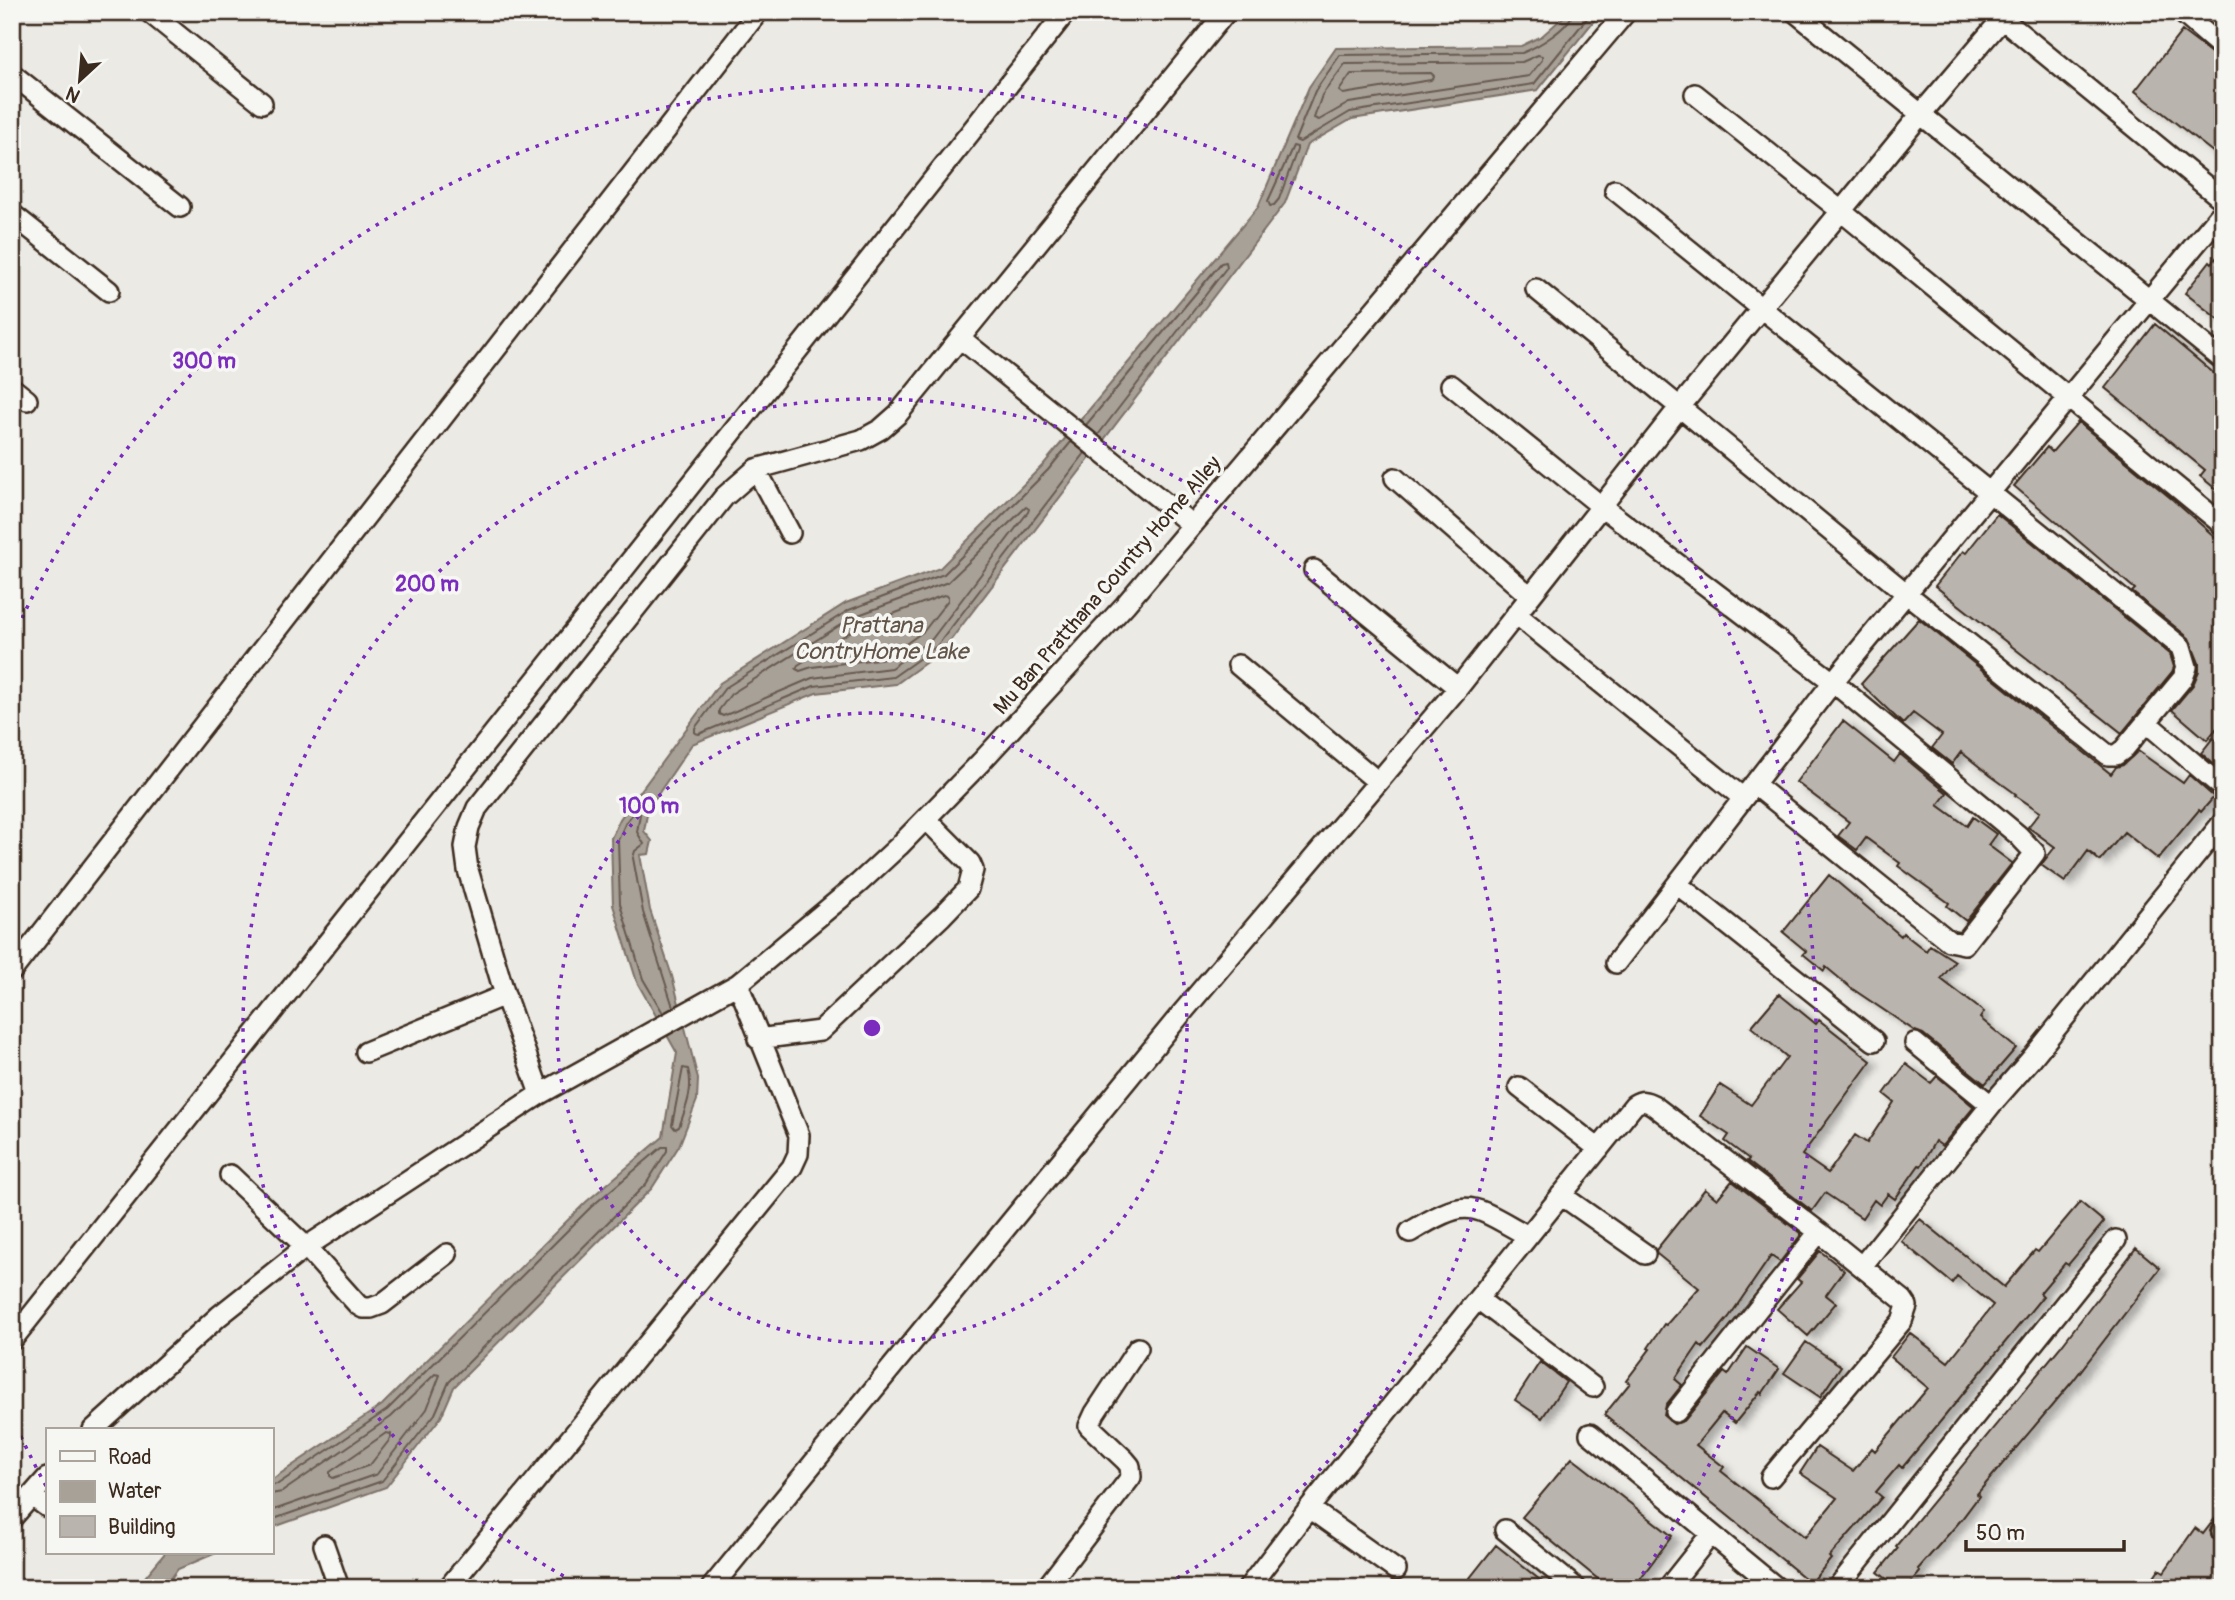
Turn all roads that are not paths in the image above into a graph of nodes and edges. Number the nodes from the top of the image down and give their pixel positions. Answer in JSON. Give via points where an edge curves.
{"nodes":[{"id":1,"x":149,"y":12,"type":"edge"},
{"id":2,"x":758,"y":12,"type":"edge"},
{"id":3,"x":1066,"y":12,"type":"edge"},
{"id":4,"x":1226,"y":12,"type":"edge"},
{"id":5,"x":1626,"y":12,"type":"edge"},
{"id":6,"x":1795,"y":12,"type":"edge"},
{"id":7,"x":2181,"y":12,"type":"edge"},
{"id":8,"x":2002,"y":15,"type":"edge"},
{"id":9,"x":2223,"y":48,"type":"edge"},
{"id":10,"x":12,"y":74,"type":"edge"},
{"id":11,"x":1695,"y":94,"type":"dead end"},
{"id":12,"x":262,"y":103,"type":"dead end"},
{"id":13,"x":1921,"y":114,"type":"junction"},
{"id":14,"x":1615,"y":190,"type":"dead end"},
{"id":15,"x":2223,"y":200,"type":"edge"},
{"id":16,"x":180,"y":206,"type":"dead end"},
{"id":17,"x":1841,"y":211,"type":"junction"},
{"id":18,"x":2223,"y":211,"type":"edge"},
{"id":19,"x":12,"y":214,"type":"edge"},
{"id":20,"x":1536,"y":289,"type":"dead end"},
{"id":21,"x":109,"y":291,"type":"dead end"},
{"id":22,"x":2148,"y":300,"type":"junction"},
{"id":23,"x":1761,"y":308,"type":"junction"},
{"id":24,"x":961,"y":338,"type":"junction"},
{"id":25,"x":2223,"y":360,"type":"edge"},
{"id":26,"x":1451,"y":385,"type":"dead end"},
{"id":27,"x":2069,"y":398,"type":"junction"},
{"id":28,"x":1679,"y":408,"type":"junction"},
{"id":29,"x":756,"y":469,"type":"junction"},
{"id":30,"x":1395,"y":478,"type":"dead end"},
{"id":31,"x":1988,"y":493,"type":"junction"},
{"id":32,"x":1601,"y":506,"type":"junction"},
{"id":33,"x":1191,"y":524,"type":"junction"},
{"id":34,"x":2223,"y":525,"type":"edge"},
{"id":35,"x":790,"y":533,"type":"dead end"},
{"id":36,"x":1314,"y":570,"type":"dead end"},
{"id":37,"x":1907,"y":594,"type":"junction"},
{"id":38,"x":1530,"y":596,"type":"junction"},
{"id":39,"x":1516,"y":614,"type":"junction"},
{"id":40,"x":1238,"y":664,"type":"dead end"},
{"id":41,"x":1833,"y":682,"type":"junction"},
{"id":42,"x":1458,"y":688,"type":"junction"},
{"id":43,"x":2154,"y":729,"type":"dead end"},
{"id":44,"x":1378,"y":782,"type":"junction"},
{"id":45,"x":2223,"y":788,"type":"edge"},
{"id":46,"x":1749,"y":791,"type":"junction"},
{"id":47,"x":927,"y":820,"type":"junction"},
{"id":48,"x":2223,"y":822,"type":"edge"},
{"id":49,"x":1677,"y":884,"type":"junction"},
{"id":50,"x":1616,"y":963,"type":"dead end"},
{"id":51,"x":12,"y":971,"type":"edge"},
{"id":52,"x":737,"y":984,"type":"junction"},
{"id":53,"x":505,"y":995,"type":"junction"},
{"id":54,"x":758,"y":1039,"type":"junction"},
{"id":55,"x":1874,"y":1041,"type":"dead end"},
{"id":56,"x":1914,"y":1043,"type":"dead end"},
{"id":57,"x":366,"y":1052,"type":"dead end"},
{"id":58,"x":1519,"y":1087,"type":"dead end"},
{"id":59,"x":540,"y":1094,"type":"junction"},
{"id":60,"x":1991,"y":1105,"type":"junction"},
{"id":61,"x":1599,"y":1149,"type":"junction"},
{"id":62,"x":230,"y":1175,"type":"dead end"},
{"id":63,"x":1561,"y":1195,"type":"junction"},
{"id":64,"x":1410,"y":1232,"type":"dead end"},
{"id":65,"x":1819,"y":1232,"type":"junction"},
{"id":66,"x":1528,"y":1236,"type":"junction"},
{"id":67,"x":2116,"y":1240,"type":"dead end"},
{"id":68,"x":306,"y":1247,"type":"junction"},
{"id":69,"x":447,"y":1254,"type":"dead end"},
{"id":70,"x":1645,"y":1254,"type":"dead end"},
{"id":71,"x":1862,"y":1266,"type":"junction"},
{"id":72,"x":1478,"y":1299,"type":"junction"},
{"id":73,"x":12,"y":1340,"type":"edge"},
{"id":74,"x":1138,"y":1348,"type":"dead end"},
{"id":75,"x":1593,"y":1387,"type":"dead end"},
{"id":76,"x":1675,"y":1412,"type":"dead end"},
{"id":77,"x":95,"y":1428,"type":"edge"},
{"id":78,"x":1590,"y":1434,"type":"dead end"},
{"id":79,"x":1770,"y":1477,"type":"dead end"},
{"id":80,"x":46,"y":1481,"type":"edge"},
{"id":81,"x":39,"y":1502,"type":"edge"},
{"id":82,"x":1309,"y":1508,"type":"junction"},
{"id":83,"x":12,"y":1518,"type":"edge"},
{"id":84,"x":1504,"y":1530,"type":"dead end"},
{"id":85,"x":1711,"y":1534,"type":"junction"},
{"id":86,"x":324,"y":1545,"type":"dead end"},
{"id":87,"x":1396,"y":1570,"type":"dead end"},
{"id":88,"x":339,"y":1588,"type":"edge"},
{"id":89,"x":448,"y":1588,"type":"edge"},
{"id":90,"x":711,"y":1588,"type":"edge"},
{"id":91,"x":1046,"y":1588,"type":"edge"},
{"id":92,"x":1248,"y":1588,"type":"edge"},
{"id":93,"x":1576,"y":1588,"type":"edge"},
{"id":94,"x":1668,"y":1588,"type":"edge"},
{"id":95,"x":1777,"y":1588,"type":"edge"},
{"id":96,"x":1837,"y":1588,"type":"edge"}],
"edges":[{"from":1,"to":12,"type":"street"},
{"from":2,"to":51,"type":"street"},
{"from":3,"to":73,"type":"street"},
{"from":4,"to":24,"type":"street"},
{"from":5,"to":33,"type":"street","name":"Mu Ban Pratthana Country Home Alley"},
{"from":6,"to":13,"type":"street"},
{"from":7,"to":9,"type":"street"},
{"from":8,"to":13,"type":"street"},
{"from":8,"to":15,"type":"street"},
{"from":10,"to":16,"type":"street"},
{"from":11,"to":17,"type":"street"},
{"from":13,"to":17,"type":"street"},
{"from":13,"to":22,"type":"street"},
{"from":14,"to":23,"type":"street"},
{"from":17,"to":23,"type":"street"},
{"from":17,"to":27,"type":"street"},
{"from":18,"to":22,"type":"street"},
{"from":19,"to":21,"type":"street"},
{"from":20,"to":28,"type":"street"},
{"from":22,"to":25,"type":"street"},
{"from":22,"to":27,"type":"street"},
{"from":23,"to":28,"type":"street"},
{"from":23,"to":31,"type":"street"},
{"from":24,"to":29,"type":"street","via":[[881,429],[861,440]]},
{"from":24,"to":33,"type":"street"},
{"from":26,"to":32,"type":"street"},
{"from":27,"to":31,"type":"street"},
{"from":27,"to":34,"type":"street"},
{"from":28,"to":32,"type":"street"},
{"from":28,"to":37,"type":"street"},
{"from":29,"to":35,"type":"street"},
{"from":29,"to":53,"type":"street","via":[[724,497],[477,808],[465,847],[468,870]]},
{"from":30,"to":38,"type":"street"},
{"from":31,"to":37,"type":"street"},
{"from":31,"to":37,"type":"street","via":[[2181,647],[2187,667],[2183,678],[2124,749],[2108,755]]},
{"from":32,"to":38,"type":"street"},
{"from":32,"to":41,"type":"street"},
{"from":33,"to":47,"type":"street","name":"Mu Ban Pratthana Country Home Alley","via":[[1125,605]]},
{"from":36,"to":42,"type":"street"},
{"from":37,"to":41,"type":"street"},
{"from":38,"to":39,"type":"street"},
{"from":39,"to":42,"type":"street"},
{"from":39,"to":46,"type":"street"},
{"from":40,"to":44,"type":"street"},
{"from":41,"to":46,"type":"street"},
{"from":41,"to":46,"type":"street","via":[[2031,846],[2032,860],[1959,945]]},
{"from":42,"to":44,"type":"street"},
{"from":43,"to":45,"type":"street"},
{"from":44,"to":90,"type":"street","via":[[1172,1024]]},
{"from":46,"to":49,"type":"street"},
{"from":47,"to":52,"type":"street","name":"Mu Ban Pratthana Country Home Alley"},
{"from":47,"to":54,"type":"street","via":[[970,863],[973,870],[968,888],[820,1031]]},
{"from":48,"to":60,"type":"street"},
{"from":49,"to":50,"type":"street"},
{"from":49,"to":55,"type":"street"},
{"from":52,"to":54,"type":"street"},
{"from":52,"to":59,"type":"street","name":"Mu Ban Pratthana Country Home Alley"},
{"from":53,"to":57,"type":"street"},
{"from":53,"to":59,"type":"street"},
{"from":54,"to":89,"type":"street","via":[[799,1135],[792,1167]]},
{"from":56,"to":60,"type":"street"},
{"from":58,"to":61,"type":"street"},
{"from":59,"to":68,"type":"street","name":"Mu Ban Pratthana Country Home Alley"},
{"from":60,"to":71,"type":"street"},
{"from":61,"to":63,"type":"street"},
{"from":61,"to":65,"type":"street","via":[[1634,1105],[1646,1101]]},
{"from":62,"to":68,"type":"street"},
{"from":63,"to":66,"type":"street"},
{"from":63,"to":70,"type":"street"},
{"from":64,"to":66,"type":"street","via":[[1440,1214],[1466,1207]]},
{"from":65,"to":71,"type":"street"},
{"from":65,"to":76,"type":"street"},
{"from":66,"to":72,"type":"street"},
{"from":67,"to":96,"type":"street"},
{"from":68,"to":69,"type":"street","via":[[363,1308],[382,1304]]},
{"from":68,"to":77,"type":"street","name":"Mu Ban Pratthana Country Home Alley","via":[[219,1316]]},
{"from":71,"to":79,"type":"street","via":[[1903,1300],[1902,1321]]},
{"from":72,"to":75,"type":"street"},
{"from":72,"to":82,"type":"street"},
{"from":74,"to":91,"type":"street","via":[[1089,1426],[1130,1466],[1131,1478]]},
{"from":78,"to":85,"type":"street"},
{"from":80,"to":81,"type":"street"},
{"from":81,"to":83,"type":"street"},
{"from":82,"to":87,"type":"street"},
{"from":82,"to":92,"type":"street"},
{"from":84,"to":93,"type":"street"},
{"from":85,"to":94,"type":"street"},
{"from":85,"to":95,"type":"street"},
{"from":86,"to":88,"type":"street"}]}
